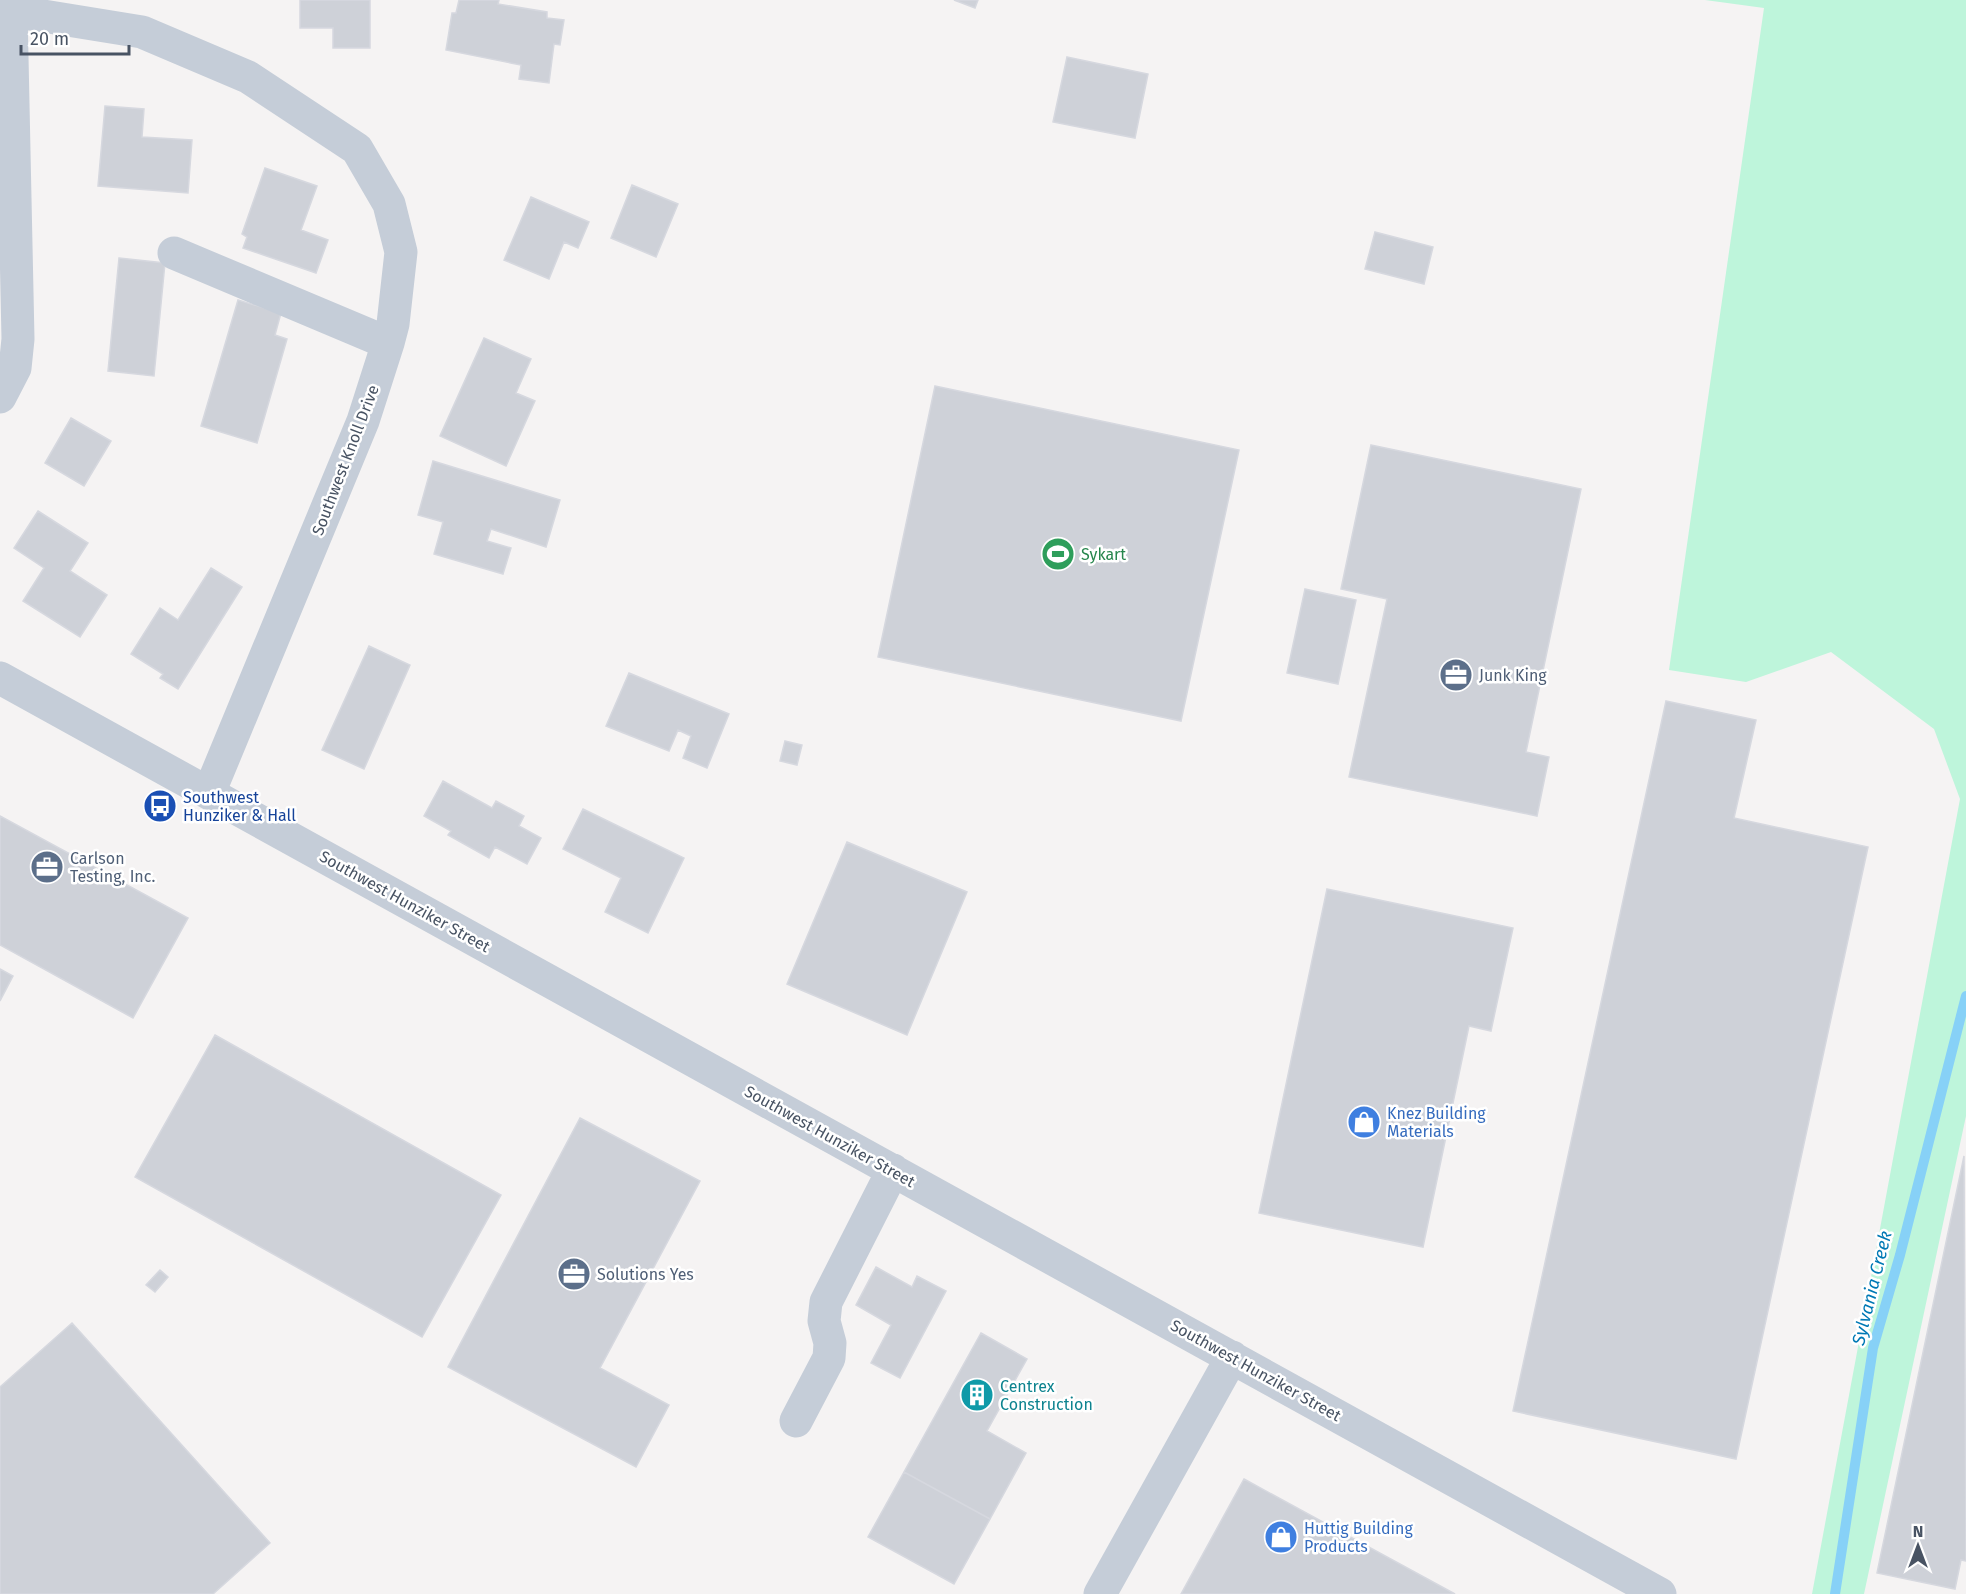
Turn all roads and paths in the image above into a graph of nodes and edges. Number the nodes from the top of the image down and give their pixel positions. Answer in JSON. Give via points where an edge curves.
{"nodes":[{"id":1,"x":5,"y":10,"type":"edge"},
{"id":2,"x":174,"y":253,"type":"dead end"},
{"id":3,"x":388,"y":342,"type":"junction"},
{"id":4,"x":0,"y":396,"type":"edge"},
{"id":5,"x":0,"y":678,"type":"edge"},
{"id":6,"x":209,"y":793,"type":"junction"},
{"id":7,"x":893,"y":1170,"type":"junction"},
{"id":8,"x":1232,"y":1357,"type":"junction"},
{"id":9,"x":796,"y":1421,"type":"dead end"},
{"id":10,"x":1100,"y":1594,"type":"edge"},
{"id":11,"x":1660,"y":1594,"type":"edge"}],
"edges":[{"from":1,"to":3,"type":"street","name":"Southwest Knoll Drive","via":[[142,32],[249,76],[357,149],[389,204],[401,252]]},
{"from":1,"to":4,"type":"street","via":[[18,339],[15,368]]},
{"from":2,"to":3,"type":"street"},
{"from":3,"to":6,"type":"street","name":"Southwest Knoll Drive","via":[[363,421]]},
{"from":5,"to":6,"type":"street","name":"Southwest Hunziker Street"},
{"from":6,"to":7,"type":"street","name":"Southwest Hunziker Street"},
{"from":7,"to":8,"type":"street","name":"Southwest Hunziker Street"},
{"from":7,"to":9,"type":"street","via":[[826,1302],[824,1321],[829,1358]]},
{"from":8,"to":10,"type":"street"},
{"from":8,"to":11,"type":"street","name":"Southwest Hunziker Street"}]}
